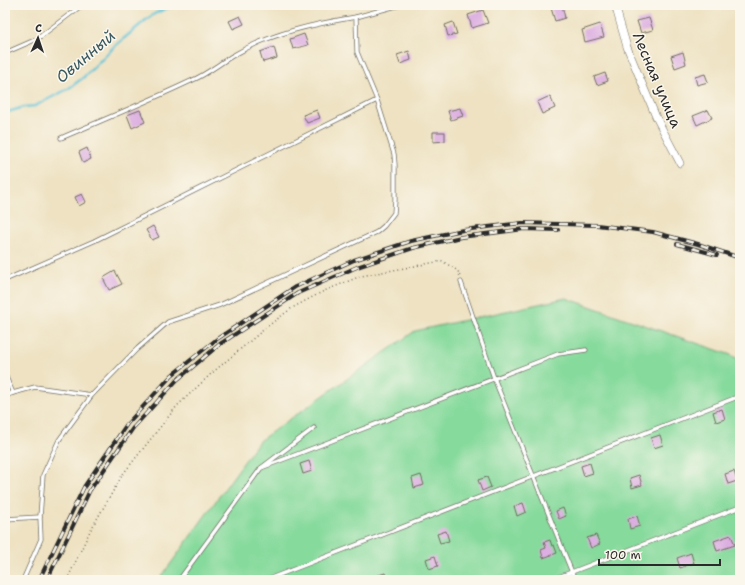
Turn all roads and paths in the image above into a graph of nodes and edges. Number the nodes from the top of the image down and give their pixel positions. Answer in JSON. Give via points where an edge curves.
{"nodes":[{"id":1,"x":82,"y":5,"type":"edge"},
{"id":2,"x":400,"y":5,"type":"edge"},
{"id":3,"x":615,"y":5,"type":"edge"},
{"id":4,"x":356,"y":17,"type":"junction"},
{"id":5,"x":5,"y":53,"type":"edge"},
{"id":6,"x":378,"y":100,"type":"junction"},
{"id":7,"x":61,"y":138,"type":"dead end"},
{"id":8,"x":680,"y":163,"type":"dead end"},
{"id":9,"x":5,"y":280,"type":"edge"},
{"id":10,"x":461,"y":282,"type":"joint"},
{"id":11,"x":586,"y":350,"type":"dead end"},
{"id":12,"x":5,"y":375,"type":"edge"},
{"id":13,"x":494,"y":378,"type":"junction"},
{"id":14,"x":13,"y":392,"type":"junction"},
{"id":15,"x":92,"y":395,"type":"junction"},
{"id":16,"x":5,"y":396,"type":"edge"},
{"id":17,"x":740,"y":396,"type":"edge"},
{"id":18,"x":314,"y":428,"type":"dead end"},
{"id":19,"x":261,"y":468,"type":"junction"},
{"id":20,"x":534,"y":476,"type":"junction"},
{"id":21,"x":740,"y":507,"type":"edge"},
{"id":22,"x":40,"y":517,"type":"junction"},
{"id":23,"x":5,"y":519,"type":"edge"},
{"id":24,"x":572,"y":572,"type":"junction"},
{"id":25,"x":23,"y":580,"type":"edge"},
{"id":26,"x":67,"y":580,"type":"edge"},
{"id":27,"x":179,"y":580,"type":"edge"},
{"id":28,"x":266,"y":580,"type":"edge"},
{"id":29,"x":551,"y":580,"type":"edge"},
{"id":30,"x":576,"y":580,"type":"edge"}],
"edges":[{"from":1,"to":5,"type":"lane","via":[[36,39]]},
{"from":2,"to":4,"type":"lane"},
{"from":3,"to":8,"type":"street","name":"Лесная улица","via":[[636,68],[656,116]]},
{"from":4,"to":6,"type":"lane","via":[[357,52]]},
{"from":4,"to":7,"type":"lane","via":[[288,32],[255,44],[195,80]]},
{"from":6,"to":9,"type":"lane","via":[[94,241]]},
{"from":6,"to":15,"type":"lane","via":[[395,165],[394,213],[384,226],[377,232],[220,305],[168,322],[137,348]]},
{"from":10,"to":13,"type":"lane"},
{"from":10,"to":26,"type":"path","via":[[458,271],[442,261],[361,276],[324,291],[280,317],[212,373],[177,406],[123,474],[90,531]]},
{"from":11,"to":13,"type":"lane","via":[[558,354]]},
{"from":12,"to":14,"type":"lane"},
{"from":13,"to":19,"type":"lane"},
{"from":13,"to":20,"type":"lane"},
{"from":14,"to":15,"type":"lane","via":[[35,387]]},
{"from":14,"to":16,"type":"lane"},
{"from":15,"to":22,"type":"lane","via":[[59,440],[43,475]]},
{"from":17,"to":20,"type":"lane"},
{"from":18,"to":19,"type":"lane"},
{"from":19,"to":27,"type":"lane"},
{"from":20,"to":24,"type":"lane"},
{"from":20,"to":28,"type":"lane"},
{"from":21,"to":24,"type":"lane"},
{"from":22,"to":23,"type":"lane"},
{"from":22,"to":25,"type":"lane","via":[[41,539]]},
{"from":24,"to":29,"type":"lane"},
{"from":24,"to":30,"type":"lane"}]}
